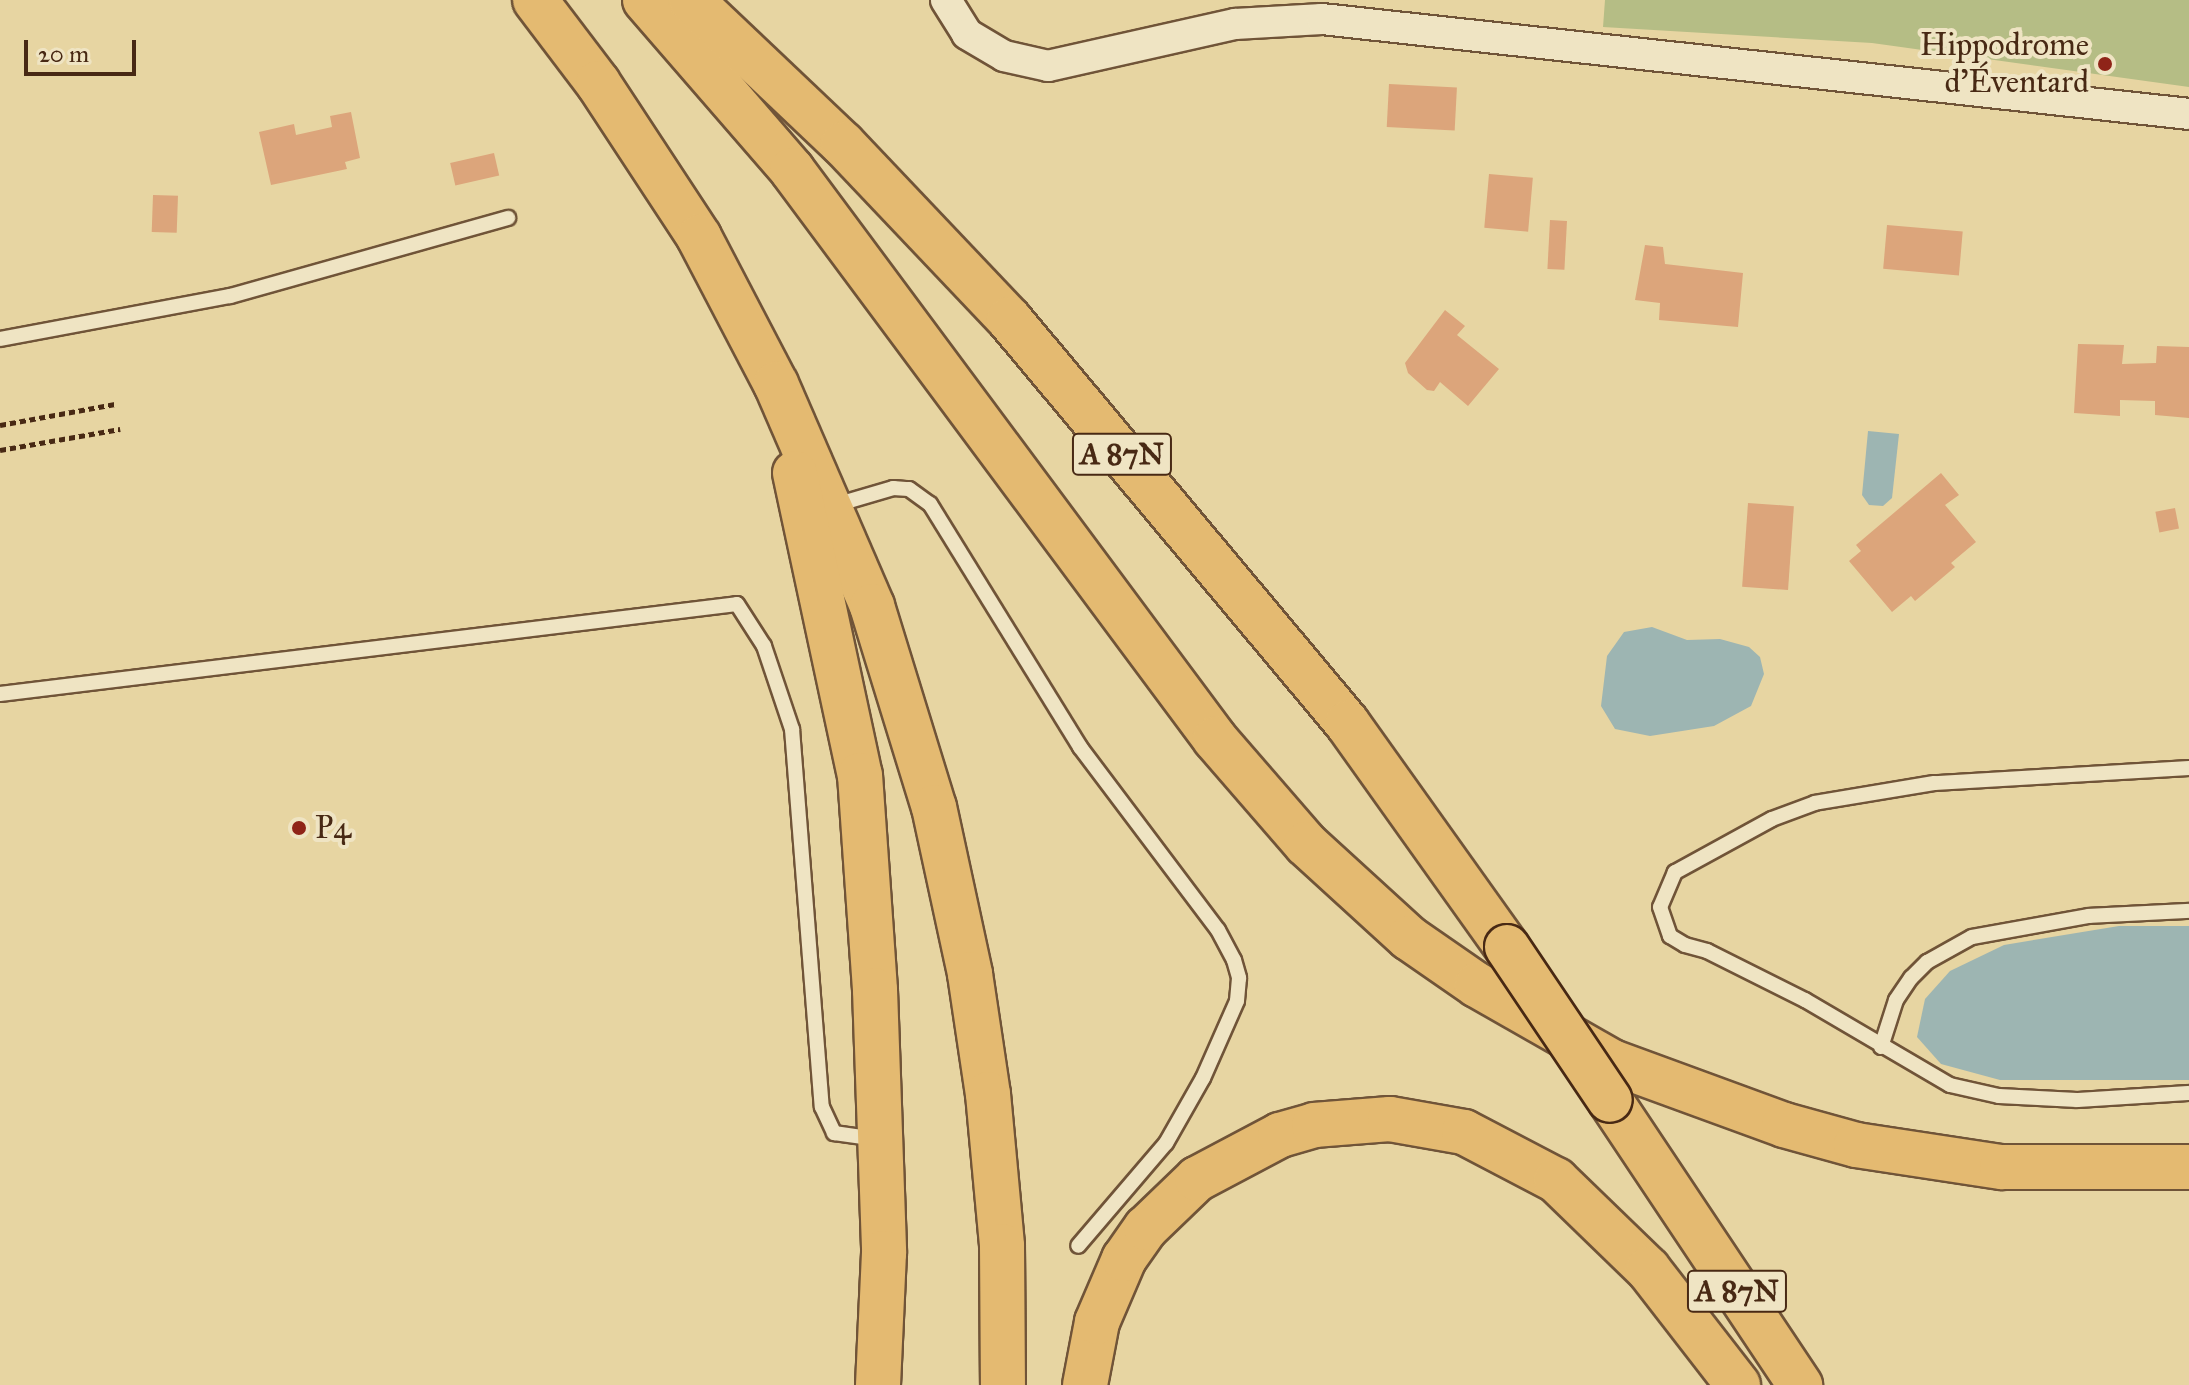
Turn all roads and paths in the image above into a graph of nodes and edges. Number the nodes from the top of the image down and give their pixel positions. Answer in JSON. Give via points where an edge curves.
{"nodes":[{"id":1,"x":535,"y":0,"type":"edge"},
{"id":2,"x":645,"y":0,"type":"edge"},
{"id":3,"x":691,"y":0,"type":"edge"},
{"id":4,"x":946,"y":0,"type":"edge"},
{"id":5,"x":2189,"y":114,"type":"edge"},
{"id":6,"x":508,"y":218,"type":"dead end"},
{"id":7,"x":0,"y":339,"type":"edge"},
{"id":8,"x":776,"y":384,"type":"junction"},
{"id":9,"x":115,"y":404,"type":"dead end"},
{"id":10,"x":0,"y":425,"type":"edge"},
{"id":11,"x":120,"y":429,"type":"dead end"},
{"id":12,"x":0,"y":450,"type":"edge"},
{"id":13,"x":831,"y":507,"type":"junction"},
{"id":14,"x":0,"y":694,"type":"edge"},
{"id":15,"x":2189,"y":768,"type":"edge"},
{"id":16,"x":2189,"y":911,"type":"edge"},
{"id":17,"x":1881,"y":1047,"type":"junction"},
{"id":18,"x":2189,"y":1093,"type":"edge"},
{"id":19,"x":880,"y":1139,"type":"junction"},
{"id":20,"x":2189,"y":1167,"type":"edge"},
{"id":21,"x":1078,"y":1246,"type":"dead end"},
{"id":22,"x":878,"y":1385,"type":"edge"},
{"id":23,"x":1003,"y":1385,"type":"edge"},
{"id":24,"x":1085,"y":1385,"type":"edge"},
{"id":25,"x":1738,"y":1385,"type":"edge"},
{"id":26,"x":1800,"y":1385,"type":"edge"}],
"edges":[{"from":1,"to":8,"type":"highway","via":[[598,83],[699,237]]},
{"from":2,"to":20,"type":"highway","via":[[792,170],[1224,749],[1306,844],[1409,938],[1477,985],[1612,1062],[1784,1125],[1856,1145],[2002,1167]]},
{"from":3,"to":26,"type":"highway","number":"A 87N","bridge":true,"via":[[843,144],[1009,319],[1347,723],[1507,947]]},
{"from":4,"to":5,"type":"street","via":[[967,34],[1004,56],[1048,66],[1235,24],[1322,19],[1679,54]]},
{"from":6,"to":7,"type":"lane","via":[[230,296]]},
{"from":8,"to":13,"type":"highway"},
{"from":8,"to":19,"type":"highway","via":[[860,775]]},
{"from":9,"to":10,"type":"path"},
{"from":11,"to":12,"type":"path"},
{"from":13,"to":21,"type":"lane","via":[[893,488],[920,494],[930,504],[1080,747],[1218,930],[1234,960],[1237,1001],[1203,1078],[1166,1143]]},
{"from":13,"to":23,"type":"highway","via":[[872,606],[915,740],[970,974],[1002,1246]]},
{"from":14,"to":19,"type":"lane","via":[[737,604],[764,646],[792,729],[822,1107],[834,1133]]},
{"from":15,"to":17,"type":"lane","via":[[1853,793],[1772,819],[1675,872],[1660,907],[1670,936],[1805,1000]]},
{"from":16,"to":17,"type":"lane","via":[[2089,916],[1972,937],[1927,962],[1911,978],[1896,1000]]},
{"from":17,"to":18,"type":"lane","via":[[1950,1085],[1999,1096],[2077,1100]]},
{"from":19,"to":22,"type":"highway","via":[[884,1253]]},
{"from":24,"to":25,"type":"highway","via":[[1097,1322],[1124,1259],[1146,1228],[1197,1179],[1280,1135],[1314,1125],[1390,1119],[1464,1132],[1556,1180],[1648,1269]]}]}
